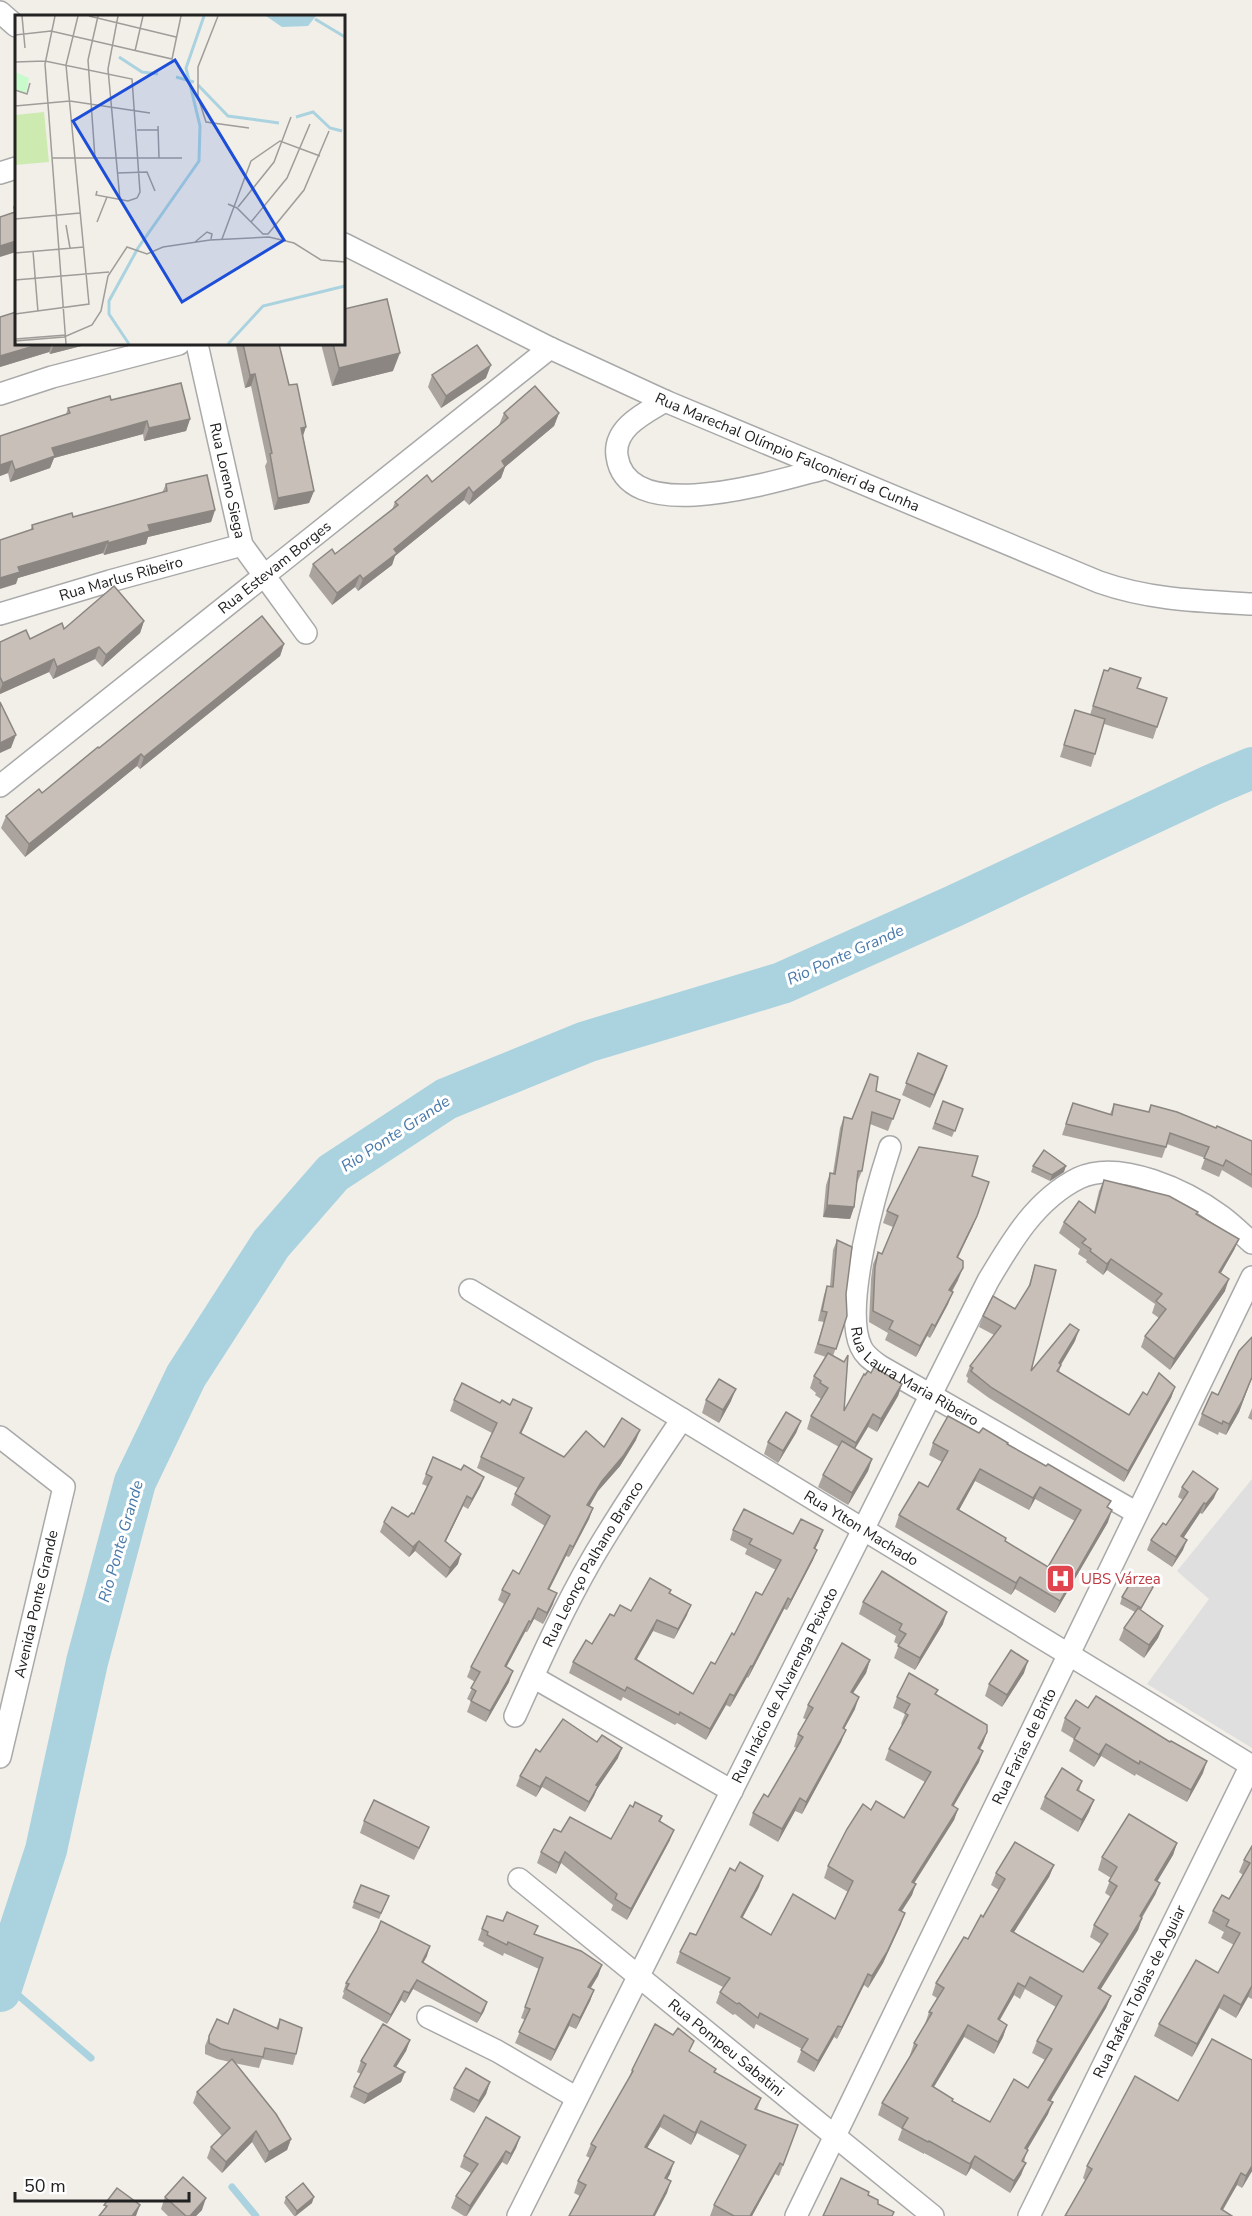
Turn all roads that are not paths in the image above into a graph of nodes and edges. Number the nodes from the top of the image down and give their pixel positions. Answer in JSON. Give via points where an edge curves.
{"nodes":[{"id":1,"x":0,"y":12,"type":"edge"},
{"id":2,"x":15,"y":25,"type":"edge"},
{"id":3,"x":15,"y":168,"type":"edge"},
{"id":4,"x":0,"y":173,"type":"edge"},
{"id":5,"x":345,"y":245,"type":"edge"},
{"id":6,"x":174,"y":345,"type":"edge"},
{"id":7,"x":197,"y":345,"type":"edge"},
{"id":8,"x":550,"y":348,"type":"junction"},
{"id":9,"x":0,"y":394,"type":"edge"},
{"id":10,"x":665,"y":401,"type":"junction"},
{"id":11,"x":826,"y":468,"type":"junction"},
{"id":12,"x":242,"y":545,"type":"junction"},
{"id":13,"x":264,"y":576,"type":"junction"},
{"id":14,"x":1252,"y":604,"type":"edge"},
{"id":15,"x":0,"y":614,"type":"edge"},
{"id":16,"x":306,"y":633,"type":"dead end"},
{"id":17,"x":0,"y":786,"type":"edge"},
{"id":18,"x":890,"y":1148,"type":"dead end"},
{"id":19,"x":1252,"y":1243,"type":"edge"},
{"id":20,"x":1252,"y":1277,"type":"edge"},
{"id":21,"x":470,"y":1290,"type":"dead end"},
{"id":22,"x":931,"y":1395,"type":"junction"},
{"id":23,"x":682,"y":1419,"type":"junction"},
{"id":24,"x":0,"y":1437,"type":"edge"},
{"id":25,"x":1137,"y":1513,"type":"junction"},
{"id":26,"x":863,"y":1529,"type":"junction"},
{"id":27,"x":1069,"y":1654,"type":"junction"},
{"id":28,"x":533,"y":1677,"type":"junction"},
{"id":29,"x":515,"y":1716,"type":"dead end"},
{"id":30,"x":0,"y":1757,"type":"edge"},
{"id":31,"x":1251,"y":1766,"type":"edge"},
{"id":32,"x":732,"y":1791,"type":"junction"},
{"id":33,"x":519,"y":1879,"type":"dead end"},
{"id":34,"x":639,"y":1975,"type":"junction"},
{"id":35,"x":428,"y":2017,"type":"dead end"},
{"id":36,"x":577,"y":2098,"type":"junction"},
{"id":37,"x":835,"y":2136,"type":"junction"},
{"id":38,"x":518,"y":2216,"type":"edge"},
{"id":39,"x":796,"y":2216,"type":"edge"},
{"id":40,"x":933,"y":2216,"type":"edge"},
{"id":41,"x":1029,"y":2216,"type":"edge"}],
"edges":[{"from":1,"to":2,"type":"street"},
{"from":3,"to":4,"type":"street"},
{"from":5,"to":8,"type":"street","name":"Rua Marechal Olímpio Falconieri da Cunha"},
{"from":6,"to":9,"type":"street"},
{"from":7,"to":12,"type":"street","name":"Rua Loreno Siega"},
{"from":8,"to":10,"type":"street","name":"Rua Marechal Olímpio Falconieri da Cunha"},
{"from":8,"to":13,"type":"street","name":"Rua Estevam Borges"},
{"from":10,"to":11,"type":"street","name":"Rua Marechal Olímpio Falconieri da Cunha"},
{"from":10,"to":11,"type":"street","via":[[637,418],[622,433],[616,450],[618,465],[627,480],[644,490],[672,495],[710,494]]},
{"from":11,"to":14,"type":"street","name":"Rua Marechal Olímpio Falconieri da Cunha","via":[[1128,592],[1158,598]]},
{"from":12,"to":13,"type":"street","name":"Rua Loreno Siega"},
{"from":12,"to":15,"type":"street","name":"Rua Marlus Ribeiro"},
{"from":13,"to":16,"type":"street","name":"Rua Loreno Siega"},
{"from":13,"to":17,"type":"street","name":"Rua Estevam Borges"},
{"from":18,"to":22,"type":"street","name":"Rua Laura Maria Ribeiro","via":[[862,1250],[856,1325],[866,1356]]},
{"from":19,"to":22,"type":"street","name":"Rua Inácio de Alvarenga Peixoto","via":[[1222,1217],[1167,1185],[1119,1173],[1080,1177],[1032,1214],[1011,1242]]},
{"from":20,"to":25,"type":"street","name":"Rua Farias de Brito"},
{"from":21,"to":23,"type":"street","name":"Rua Ylton Machado"},
{"from":22,"to":25,"type":"street","name":"Rua Laura Maria Ribeiro"},
{"from":22,"to":26,"type":"street","name":"Rua Inácio de Alvarenga Peixoto"},
{"from":23,"to":26,"type":"street","name":"Rua Ylton Machado"},
{"from":23,"to":28,"type":"street","name":"Rua Leonço Palhano Branco","via":[[591,1561]]},
{"from":24,"to":30,"type":"street","name":"Avenida Ponte Grande","via":[[64,1487]]},
{"from":25,"to":27,"type":"street","name":"Rua Farias de Brito"},
{"from":26,"to":27,"type":"street","name":"Rua Ylton Machado"},
{"from":26,"to":32,"type":"street","name":"Rua Inácio de Alvarenga Peixoto"},
{"from":27,"to":31,"type":"street","name":"Rua Ylton Machado"},
{"from":27,"to":37,"type":"street","name":"Rua Farias de Brito"},
{"from":28,"to":29,"type":"street","name":"Rua Leonço Palhano Branco"},
{"from":28,"to":32,"type":"street"},
{"from":31,"to":41,"type":"street","name":"Rua Rafael Tobias de Aguiar"},
{"from":32,"to":34,"type":"street","name":"Rua Inácio de Alvarenga Peixoto"},
{"from":33,"to":34,"type":"street","name":"Rua Pompeu Sabatini"},
{"from":34,"to":36,"type":"street","name":"Rua Inácio de Alvarenga Peixoto"},
{"from":34,"to":37,"type":"street","name":"Rua Pompeu Sabatini"},
{"from":35,"to":36,"type":"street","via":[[497,2051]]},
{"from":36,"to":38,"type":"street","name":"Rua Inácio de Alvarenga Peixoto"},
{"from":37,"to":39,"type":"street","name":"Rua Farias de Brito"},
{"from":37,"to":40,"type":"street","name":"Rua Pompeu Sabatini"}]}
